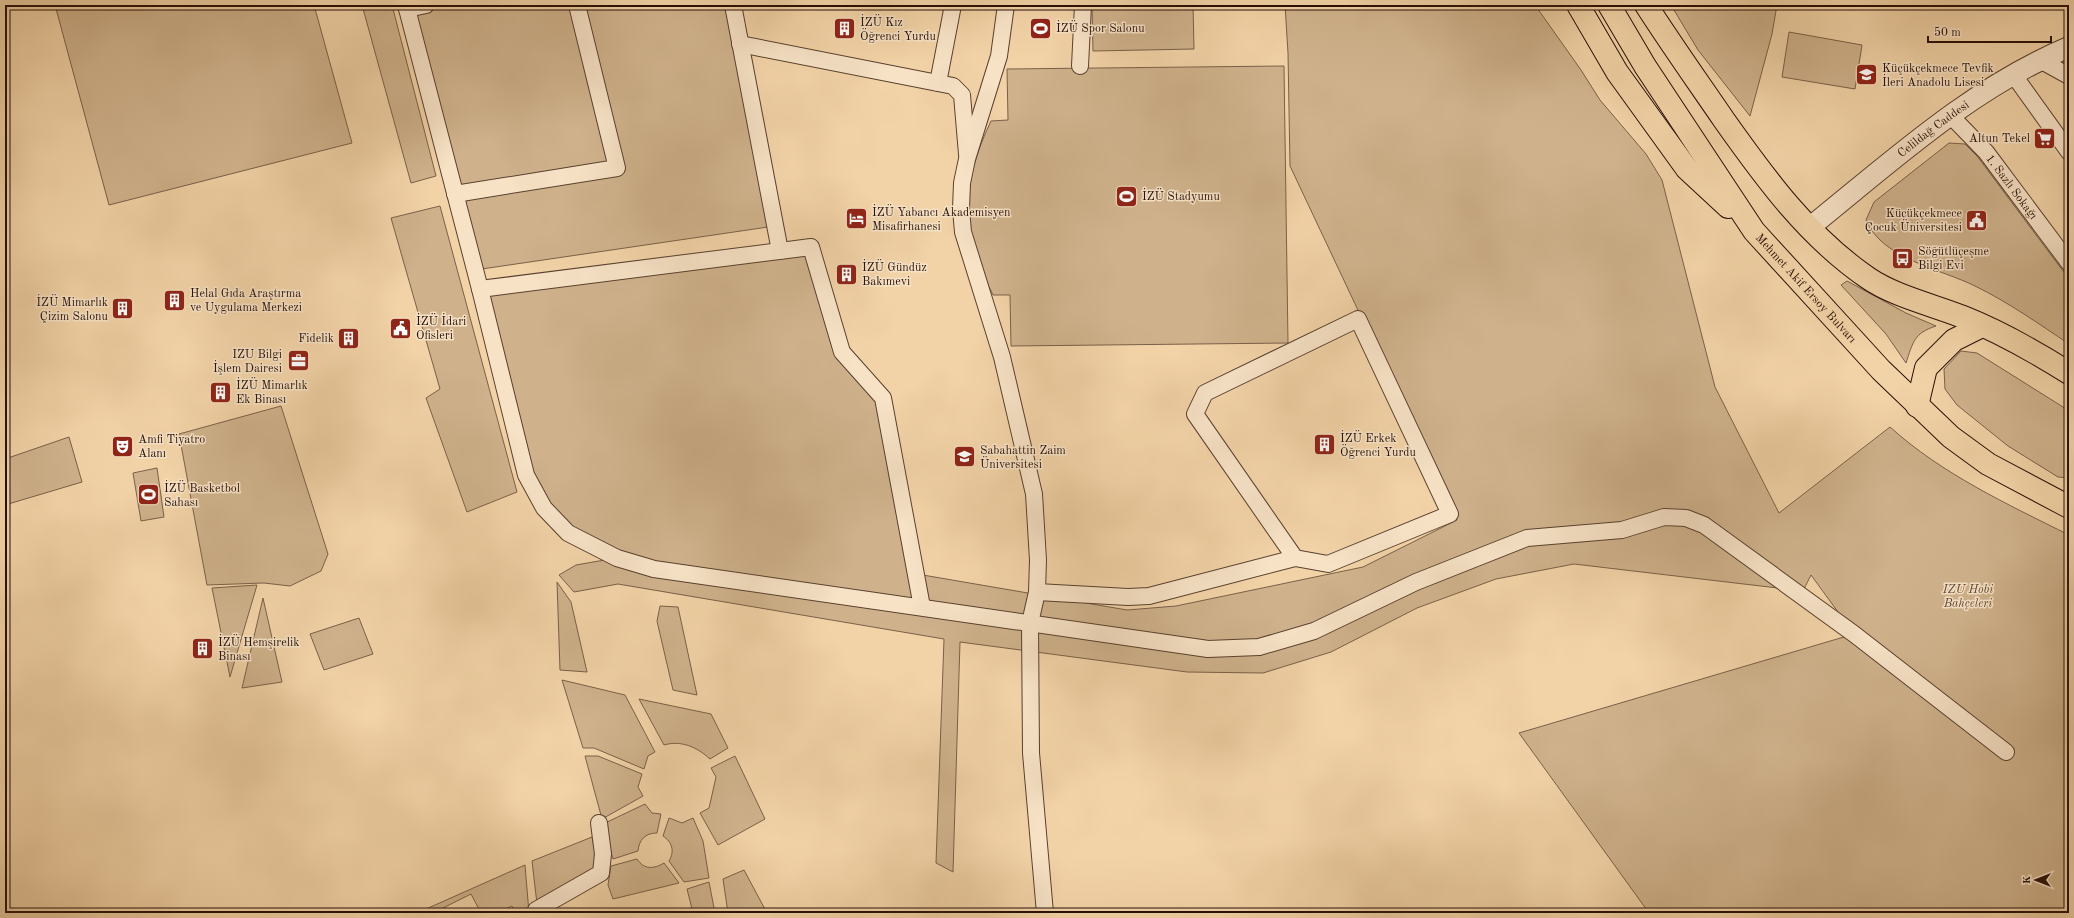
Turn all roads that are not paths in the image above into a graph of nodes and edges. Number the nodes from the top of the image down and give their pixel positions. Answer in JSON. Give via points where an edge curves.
{"nodes":[{"id":1,"x":426,"y":5,"type":"edge"},
{"id":2,"x":577,"y":5,"type":"edge"},
{"id":3,"x":732,"y":5,"type":"edge"},
{"id":4,"x":953,"y":5,"type":"edge"},
{"id":5,"x":1006,"y":5,"type":"edge"},
{"id":6,"x":1083,"y":5,"type":"edge"},
{"id":7,"x":1578,"y":5,"type":"edge"},
{"id":8,"x":1609,"y":5,"type":"edge"},
{"id":9,"x":1646,"y":5,"type":"edge"},
{"id":10,"x":407,"y":7,"type":"edge"},
{"id":11,"x":740,"y":44,"type":"junction"},
{"id":12,"x":2069,"y":47,"type":"edge"},
{"id":13,"x":2040,"y":60,"type":"junction"},
{"id":14,"x":1080,"y":66,"type":"dead end"},
{"id":15,"x":2013,"y":74,"type":"junction"},
{"id":16,"x":2069,"y":76,"type":"edge"},
{"id":17,"x":938,"y":83,"type":"junction"},
{"id":18,"x":1950,"y":115,"type":"junction"},
{"id":19,"x":2069,"y":152,"type":"edge"},
{"id":20,"x":967,"y":159,"type":"junction"},
{"id":21,"x":455,"y":194,"type":"junction"},
{"id":22,"x":1809,"y":228,"type":"junction"},
{"id":23,"x":1754,"y":231,"type":"junction"},
{"id":24,"x":780,"y":251,"type":"junction"},
{"id":25,"x":2069,"y":263,"type":"edge"},
{"id":26,"x":480,"y":289,"type":"junction"},
{"id":27,"x":1982,"y":326,"type":"junction"},
{"id":28,"x":2069,"y":373,"type":"edge"},
{"id":29,"x":1917,"y":406,"type":"junction"},
{"id":30,"x":2069,"y":507,"type":"edge"},
{"id":31,"x":1295,"y":558,"type":"junction"},
{"id":32,"x":1037,"y":592,"type":"junction"},
{"id":33,"x":922,"y":607,"type":"junction"},
{"id":34,"x":1030,"y":623,"type":"junction"},
{"id":35,"x":2006,"y":752,"type":"dead end"},
{"id":36,"x":599,"y":823,"type":"dead end"},
{"id":37,"x":537,"y":913,"type":"edge"},
{"id":38,"x":1045,"y":913,"type":"edge"}],
"edges":[{"from":1,"to":10,"type":"street"},
{"from":2,"to":21,"type":"street","via":[[617,168]]},
{"from":3,"to":11,"type":"street"},
{"from":4,"to":17,"type":"street"},
{"from":5,"to":20,"type":"street","via":[[999,56]]},
{"from":6,"to":14,"type":"street"},
{"from":7,"to":23,"type":"main road","via":[[1617,72],[1687,169]]},
{"from":8,"to":23,"type":"main road","name":"Mehmet Akif Ersoy Bulvarı","via":[[1645,66]]},
{"from":9,"to":22,"type":"main road","via":[[1769,183]]},
{"from":10,"to":21,"type":"street"},
{"from":11,"to":17,"type":"street"},
{"from":11,"to":24,"type":"street"},
{"from":12,"to":13,"type":"street","name":"Celildağ Caddesi"},
{"from":13,"to":15,"type":"street","name":"Celildağ Caddesi"},
{"from":13,"to":16,"type":"street"},
{"from":15,"to":18,"type":"street","name":"Celildağ Caddesi"},
{"from":15,"to":19,"type":"street"},
{"from":17,"to":20,"type":"street","via":[[953,86],[962,95]]},
{"from":18,"to":22,"type":"street","name":"Celildağ Caddesi"},
{"from":18,"to":25,"type":"street","name":"1. Sazlı Sokağı","via":[[1986,152]]},
{"from":20,"to":32,"type":"street","via":[[962,190],[963,232],[1002,358],[1028,463],[1037,526]]},
{"from":21,"to":26,"type":"street"},
{"from":22,"to":27,"type":"main road","via":[[1868,278],[1916,301]]},
{"from":23,"to":29,"type":"main road","name":"Mehmet Akif Ersoy Bulvarı"},
{"from":24,"to":26,"type":"street"},
{"from":24,"to":33,"type":"street","via":[[811,247],[842,352],[883,398]]},
{"from":26,"to":33,"type":"street","via":[[526,475],[544,508],[568,533],[617,558],[654,569]]},
{"from":27,"to":28,"type":"main road","via":[[2018,341]]},
{"from":27,"to":29,"type":"main road","via":[[1954,340],[1926,368]]},
{"from":29,"to":30,"type":"main road","name":"Mehmet Akif Ersoy Bulvarı","via":[[1950,438],[1988,464]]},
{"from":31,"to":31,"type":"street","via":[[1328,564],[1450,514],[1358,319],[1205,393],[1195,414]]},
{"from":31,"to":32,"type":"street","via":[[1149,596]]},
{"from":32,"to":34,"type":"street"},
{"from":33,"to":34,"type":"street"},
{"from":34,"to":35,"type":"street","via":[[1208,649],[1259,647],[1314,631],[1416,582],[1527,538],[1622,530],[1664,518],[1686,518],[1704,525],[1854,634]]},
{"from":34,"to":38,"type":"street","via":[[1031,753]]},
{"from":36,"to":37,"type":"street","via":[[603,854],[601,873],[536,910]]}]}
